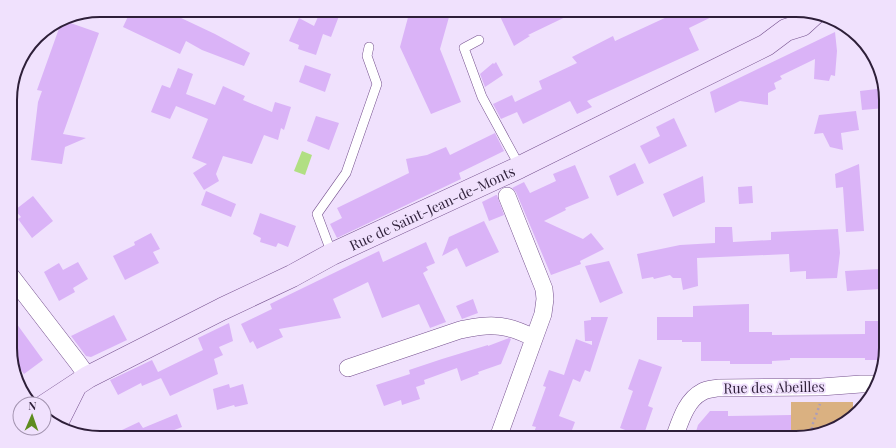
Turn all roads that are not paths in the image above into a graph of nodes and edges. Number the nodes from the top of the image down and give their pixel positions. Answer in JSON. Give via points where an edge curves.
{"nodes":[{"id":1,"x":792,"y":17,"type":"edge"},
{"id":2,"x":809,"y":18,"type":"edge"},
{"id":3,"x":786,"y":30,"type":"junction"},
{"id":4,"x":479,"y":40,"type":"dead end"},
{"id":5,"x":369,"y":47,"type":"dead end"},
{"id":6,"x":520,"y":167,"type":"junction"},
{"id":7,"x":507,"y":196,"type":"dead end"},
{"id":8,"x":332,"y":254,"type":"junction"},
{"id":9,"x":17,"y":284,"type":"edge"},
{"id":10,"x":534,"y":338,"type":"junction"},
{"id":11,"x":348,"y":368,"type":"dead end"},
{"id":12,"x":82,"y":381,"type":"junction"},
{"id":13,"x":870,"y":384,"type":"edge"},
{"id":14,"x":52,"y":401,"type":"edge"},
{"id":15,"x":59,"y":420,"type":"edge"},
{"id":16,"x":501,"y":431,"type":"edge"},
{"id":17,"x":677,"y":431,"type":"edge"}],
"edges":[{"from":1,"to":3,"type":"main road","name":"Rue de Saint-Jean-de-Monts"},
{"from":2,"to":3,"type":"main road","name":"Rue de Saint-Jean-de-Monts","via":[[802,25]]},
{"from":3,"to":6,"type":"main road","name":"Rue de Saint-Jean-de-Monts","via":[[766,45]]},
{"from":4,"to":6,"type":"lane","via":[[464,48],[482,97]]},
{"from":5,"to":8,"type":"lane","via":[[367,56],[377,84],[346,173],[317,214]]},
{"from":6,"to":8,"type":"main road","name":"Rue de Saint-Jean-de-Monts"},
{"from":7,"to":10,"type":"street","via":[[544,289],[543,314]]},
{"from":8,"to":12,"type":"main road","name":"Rue de Saint-Jean-de-Monts"},
{"from":9,"to":12,"type":"street","via":[[78,362]]},
{"from":10,"to":11,"type":"street","via":[[496,325],[475,327]]},
{"from":10,"to":16,"type":"street"},
{"from":12,"to":14,"type":"main road","name":"Rue de Saint-Jean-de-Monts"},
{"from":12,"to":15,"type":"main road"},
{"from":13,"to":17,"type":"street","name":"Rue des Abeilles","via":[[718,388],[702,392],[691,401]]}]}
